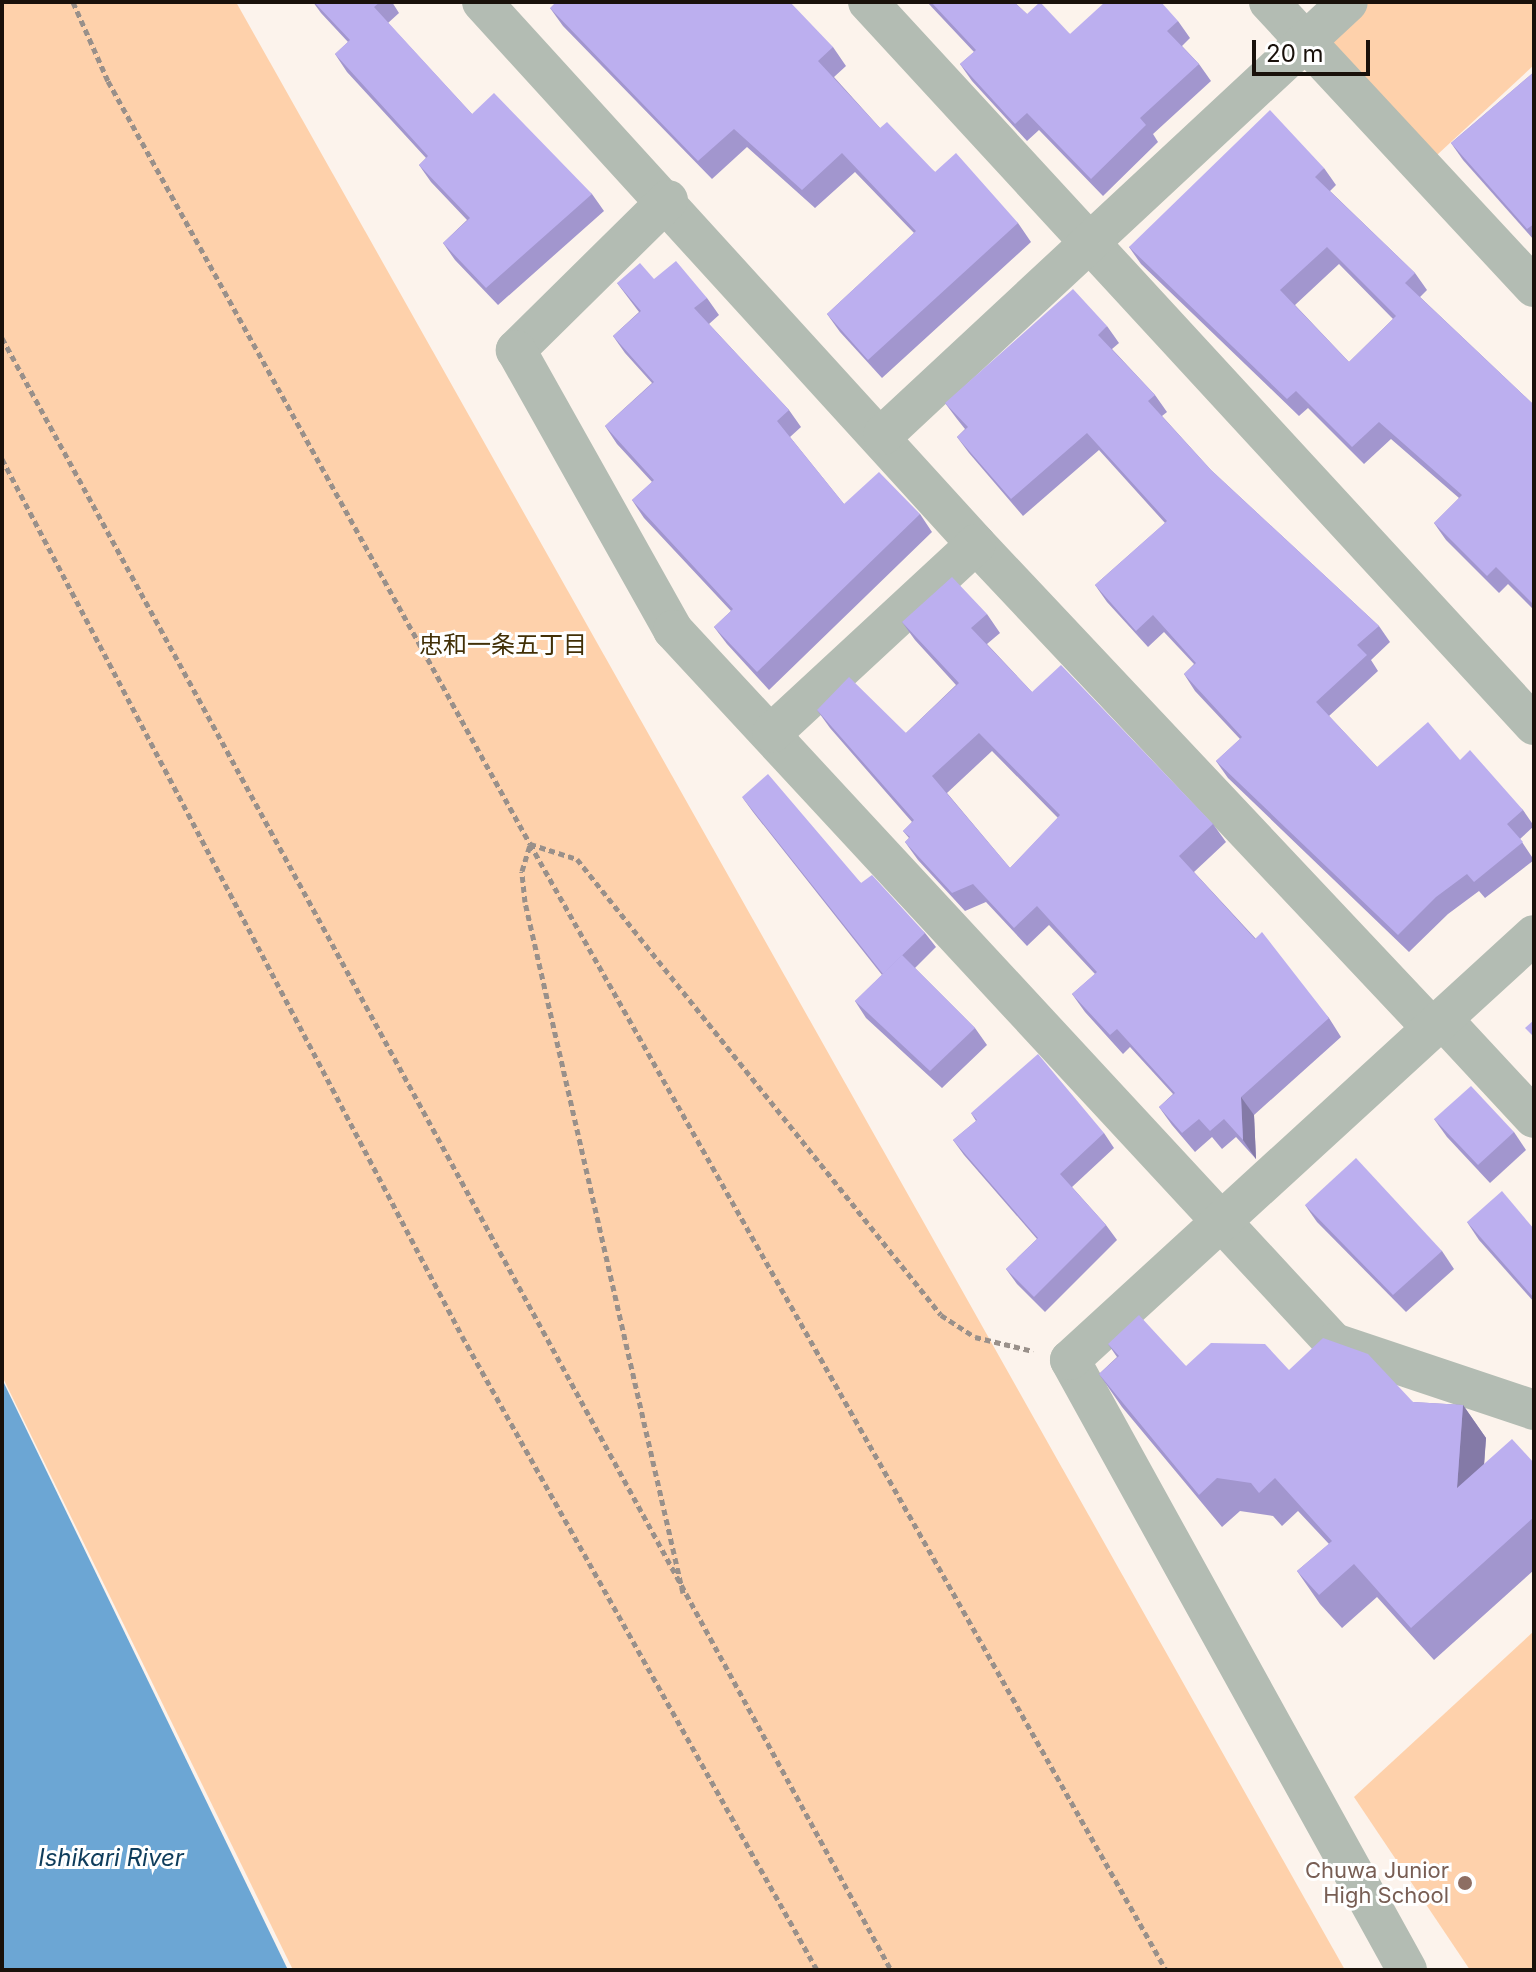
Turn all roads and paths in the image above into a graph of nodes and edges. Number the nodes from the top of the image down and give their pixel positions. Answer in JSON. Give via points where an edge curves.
{"nodes":[{"id":1,"x":73,"y":2,"type":"edge"},
{"id":2,"x":482,"y":2,"type":"edge"},
{"id":3,"x":868,"y":2,"type":"edge"},
{"id":4,"x":1269,"y":2,"type":"edge"},
{"id":5,"x":1348,"y":2,"type":"edge"},
{"id":6,"x":1305,"y":41,"type":"junction"},
{"id":7,"x":668,"y":200,"type":"junction"},
{"id":8,"x":1088,"y":242,"type":"junction"},
{"id":9,"x":1534,"y":287,"type":"edge"},
{"id":10,"x":2,"y":338,"type":"edge"},
{"id":11,"x":883,"y":435,"type":"junction"},
{"id":12,"x":2,"y":459,"type":"edge"},
{"id":13,"x":976,"y":544,"type":"junction"},
{"id":14,"x":1534,"y":725,"type":"edge"},
{"id":15,"x":772,"y":733,"type":"junction"},
{"id":16,"x":530,"y":844,"type":"junction"},
{"id":17,"x":1534,"y":935,"type":"edge"},
{"id":18,"x":1437,"y":1024,"type":"junction"},
{"id":19,"x":1534,"y":1118,"type":"edge"},
{"id":20,"x":1224,"y":1218,"type":"junction"},
{"id":21,"x":1070,"y":1360,"type":"junction"},
{"id":22,"x":1534,"y":1410,"type":"edge"},
{"id":23,"x":685,"y":1602,"type":"junction"},
{"id":24,"x":817,"y":1970,"type":"edge"},
{"id":25,"x":891,"y":1970,"type":"edge"},
{"id":26,"x":1166,"y":1970,"type":"edge"},
{"id":27,"x":1407,"y":1970,"type":"edge"}],
"edges":[{"from":1,"to":16,"type":"path","via":[[108,81]]},
{"from":2,"to":7,"type":"street"},
{"from":3,"to":8,"type":"street"},
{"from":4,"to":6,"type":"street"},
{"from":5,"to":6,"type":"street"},
{"from":6,"to":8,"type":"street"},
{"from":6,"to":9,"type":"street"},
{"from":7,"to":11,"type":"street"},
{"from":7,"to":15,"type":"street","via":[[516,350],[673,630]]},
{"from":8,"to":11,"type":"street"},
{"from":8,"to":14,"type":"street"},
{"from":10,"to":23,"type":"path"},
{"from":11,"to":13,"type":"street"},
{"from":12,"to":24,"type":"path","via":[[462,1336]]},
{"from":13,"to":15,"type":"street"},
{"from":13,"to":18,"type":"street"},
{"from":15,"to":20,"type":"street"},
{"from":16,"to":21,"type":"path","via":[[577,859],[941,1315],[975,1337]]},
{"from":16,"to":23,"type":"path","via":[[522,871],[525,902]]},
{"from":16,"to":26,"type":"path"},
{"from":17,"to":18,"type":"street"},
{"from":18,"to":19,"type":"street"},
{"from":18,"to":20,"type":"street"},
{"from":20,"to":21,"type":"street"},
{"from":20,"to":22,"type":"street","via":[[1334,1343]]},
{"from":21,"to":27,"type":"street"},
{"from":23,"to":25,"type":"path"}]}
